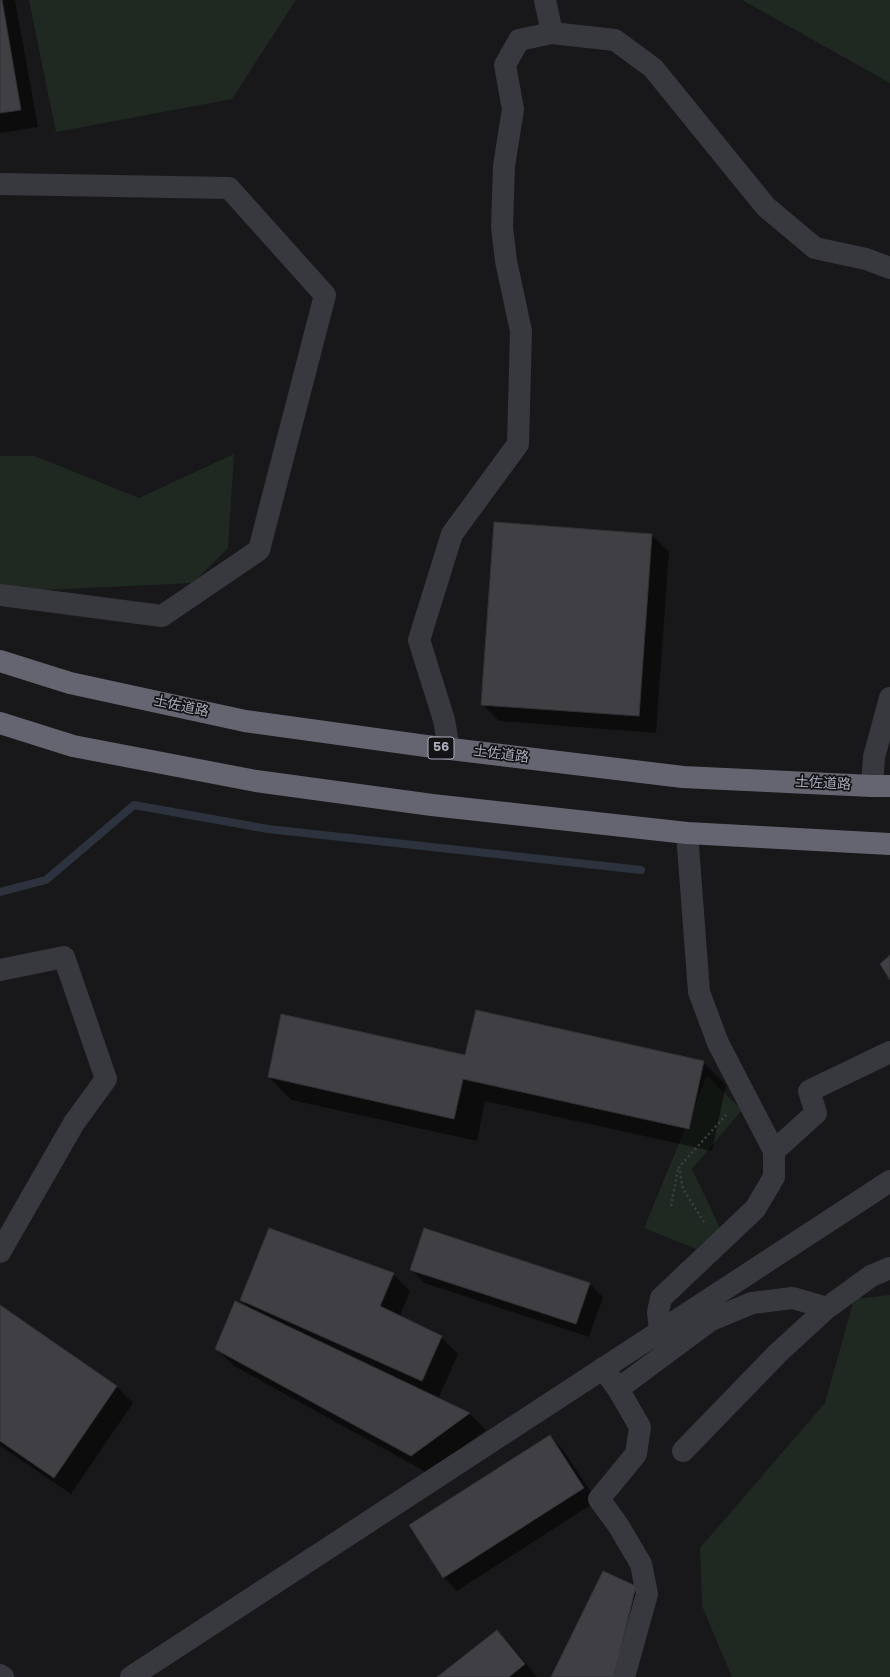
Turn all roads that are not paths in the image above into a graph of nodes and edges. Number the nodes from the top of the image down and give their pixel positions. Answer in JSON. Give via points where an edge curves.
{"nodes":[{"id":1,"x":545,"y":0,"type":"edge"},
{"id":2,"x":552,"y":33,"type":"junction"},
{"id":3,"x":0,"y":184,"type":"edge"},
{"id":4,"x":890,"y":268,"type":"edge"},
{"id":5,"x":0,"y":595,"type":"edge"},
{"id":6,"x":0,"y":661,"type":"edge"},
{"id":7,"x":890,"y":698,"type":"edge"},
{"id":8,"x":0,"y":723,"type":"edge"},
{"id":9,"x":449,"y":749,"type":"junction"},
{"id":10,"x":881,"y":786,"type":"edge"},
{"id":11,"x":687,"y":832,"type":"junction"},
{"id":12,"x":890,"y":844,"type":"edge"},
{"id":13,"x":0,"y":970,"type":"edge"},
{"id":14,"x":890,"y":1052,"type":"edge"},
{"id":15,"x":774,"y":1151,"type":"junction"},
{"id":16,"x":890,"y":1181,"type":"edge"},
{"id":17,"x":0,"y":1252,"type":"edge"},
{"id":18,"x":890,"y":1268,"type":"edge"},
{"id":19,"x":827,"y":1308,"type":"junction"},
{"id":20,"x":660,"y":1330,"type":"junction"},
{"id":21,"x":603,"y":1368,"type":"junction"},
{"id":22,"x":618,"y":1390,"type":"junction"},
{"id":23,"x":683,"y":1451,"type":"dead end"},
{"id":24,"x":0,"y":1675,"type":"edge"},
{"id":25,"x":3,"y":1677,"type":"edge"},
{"id":26,"x":131,"y":1677,"type":"edge"},
{"id":27,"x":624,"y":1677,"type":"edge"}],
"edges":[{"from":1,"to":2,"type":"street"},
{"from":2,"to":4,"type":"street","via":[[615,40],[653,68],[766,207],[815,248],[866,259]]},
{"from":2,"to":9,"type":"street","via":[[519,40],[505,65],[513,110],[504,166],[502,227],[506,261],[521,331],[518,444],[452,534],[419,640],[444,720]]},
{"from":3,"to":5,"type":"street","via":[[229,188],[325,295],[259,550],[162,616]]},
{"from":6,"to":9,"type":"highway","name":"土佐道路","number":"56","via":[[70,683],[245,721]]},
{"from":7,"to":10,"type":"street","via":[[874,757]]},
{"from":8,"to":11,"type":"highway","via":[[73,746],[256,781],[432,805]]},
{"from":9,"to":10,"type":"highway","name":"土佐道路","number":"56","via":[[683,777]]},
{"from":11,"to":12,"type":"highway"},
{"from":11,"to":15,"type":"street","via":[[699,992],[718,1043]]},
{"from":13,"to":17,"type":"street","via":[[64,958],[106,1079],[74,1123]]},
{"from":14,"to":15,"type":"street","via":[[809,1091],[816,1113]]},
{"from":15,"to":20,"type":"street","via":[[774,1177],[755,1209],[661,1298],[658,1312]]},
{"from":16,"to":20,"type":"street"},
{"from":18,"to":19,"type":"street","via":[[871,1276]]},
{"from":19,"to":22,"type":"street","via":[[793,1298],[752,1303],[711,1320]]},
{"from":19,"to":23,"type":"street","via":[[778,1353]]},
{"from":20,"to":21,"type":"street"},
{"from":21,"to":22,"type":"street"},
{"from":21,"to":26,"type":"street"},
{"from":22,"to":27,"type":"street","via":[[640,1427],[636,1454],[599,1499],[641,1564],[647,1594]]},
{"from":24,"to":25,"type":"street"}]}
